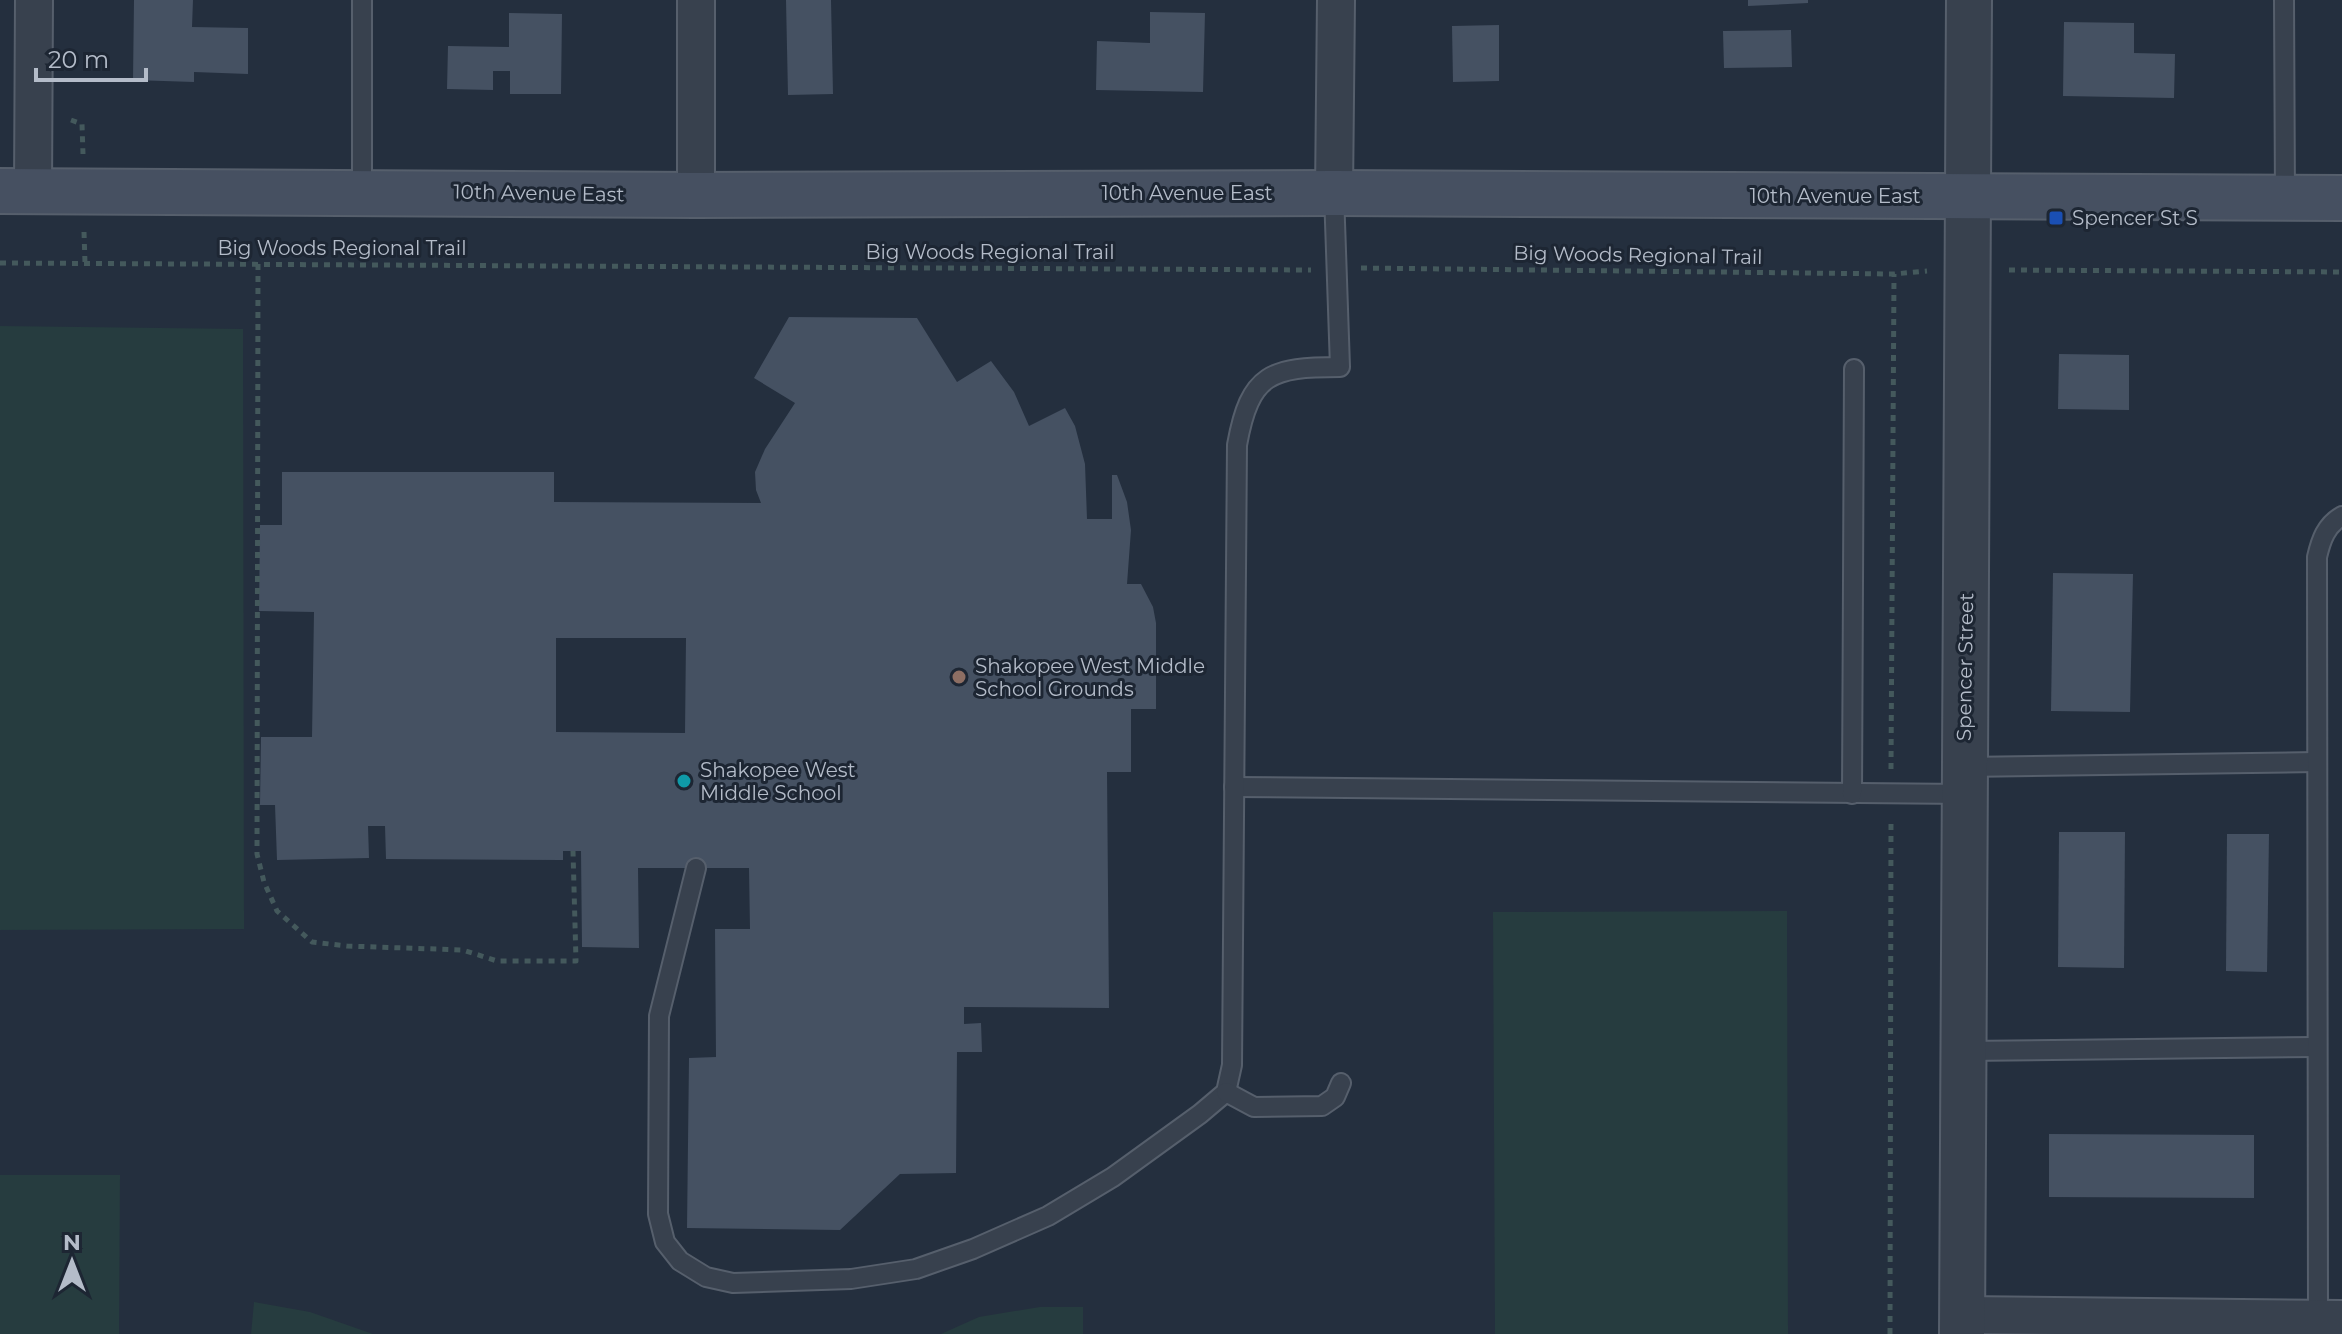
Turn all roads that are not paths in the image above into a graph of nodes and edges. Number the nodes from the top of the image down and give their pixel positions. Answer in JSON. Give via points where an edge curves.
{"nodes":[{"id":1,"x":34,"y":0,"type":"edge"},
{"id":2,"x":362,"y":0,"type":"edge"},
{"id":3,"x":696,"y":0,"type":"edge"},
{"id":4,"x":1336,"y":0,"type":"edge"},
{"id":5,"x":1969,"y":0,"type":"edge"},
{"id":6,"x":2284,"y":0,"type":"edge"},
{"id":7,"x":16,"y":190,"type":"edge"},
{"id":8,"x":362,"y":191,"type":"junction"},
{"id":9,"x":1334,"y":193,"type":"junction"},
{"id":10,"x":696,"y":195,"type":"junction"},
{"id":11,"x":1970,"y":197,"type":"junction"},
{"id":12,"x":2285,"y":198,"type":"junction"},
{"id":13,"x":2342,"y":198,"type":"edge"},
{"id":14,"x":1854,"y":369,"type":"dead end"},
{"id":15,"x":2342,"y":516,"type":"edge"},
{"id":16,"x":2316,"y":762,"type":"junction"},
{"id":17,"x":1965,"y":781,"type":"junction"},
{"id":18,"x":1234,"y":787,"type":"junction"},
{"id":19,"x":1852,"y":794,"type":"junction"},
{"id":20,"x":696,"y":868,"type":"dead end"},
{"id":21,"x":2316,"y":1047,"type":"junction"},
{"id":22,"x":1964,"y":1051,"type":"junction"},
{"id":23,"x":1341,"y":1083,"type":"dead end"},
{"id":24,"x":1226,"y":1092,"type":"junction"},
{"id":25,"x":2330,"y":1319,"type":"edge"},
{"id":26,"x":1962,"y":1325,"type":"edge"}],
"edges":[{"from":1,"to":7,"type":"street"},
{"from":2,"to":8,"type":"lane"},
{"from":3,"to":10,"type":"street"},
{"from":4,"to":9,"type":"street"},
{"from":5,"to":11,"type":"street","name":"Spencer Street"},
{"from":6,"to":12,"type":"lane"},
{"from":7,"to":8,"type":"main road","name":"10th Avenue East"},
{"from":8,"to":10,"type":"main road","name":"10th Avenue East"},
{"from":9,"to":10,"type":"main road","name":"10th Avenue East"},
{"from":9,"to":11,"type":"main road","name":"10th Avenue East"},
{"from":9,"to":18,"type":"lane","via":[[1340,367],[1277,373],[1262,382],[1242,415],[1237,445]]},
{"from":11,"to":12,"type":"main road","name":"10th Avenue East"},
{"from":11,"to":17,"type":"street","name":"Spencer Street"},
{"from":12,"to":13,"type":"main road","name":"10th Avenue East"},
{"from":14,"to":19,"type":"lane"},
{"from":15,"to":16,"type":"lane","via":[[2323,536],[2317,557]]},
{"from":16,"to":17,"type":"lane"},
{"from":16,"to":21,"type":"lane"},
{"from":17,"to":19,"type":"lane"},
{"from":17,"to":22,"type":"street","name":"Spencer Street"},
{"from":18,"to":19,"type":"lane"},
{"from":18,"to":24,"type":"lane","via":[[1232,1065]]},
{"from":20,"to":24,"type":"lane","via":[[659,1016],[658,1214],[665,1242],[680,1261],[706,1277],[733,1283],[851,1279],[916,1269],[973,1249],[1048,1216],[1113,1177]]},
{"from":21,"to":22,"type":"lane"},
{"from":21,"to":25,"type":"lane"},
{"from":22,"to":26,"type":"street","name":"Spencer Street"},
{"from":23,"to":24,"type":"lane","via":[[1335,1097],[1322,1106],[1254,1107]]},
{"from":25,"to":26,"type":"street"}]}
